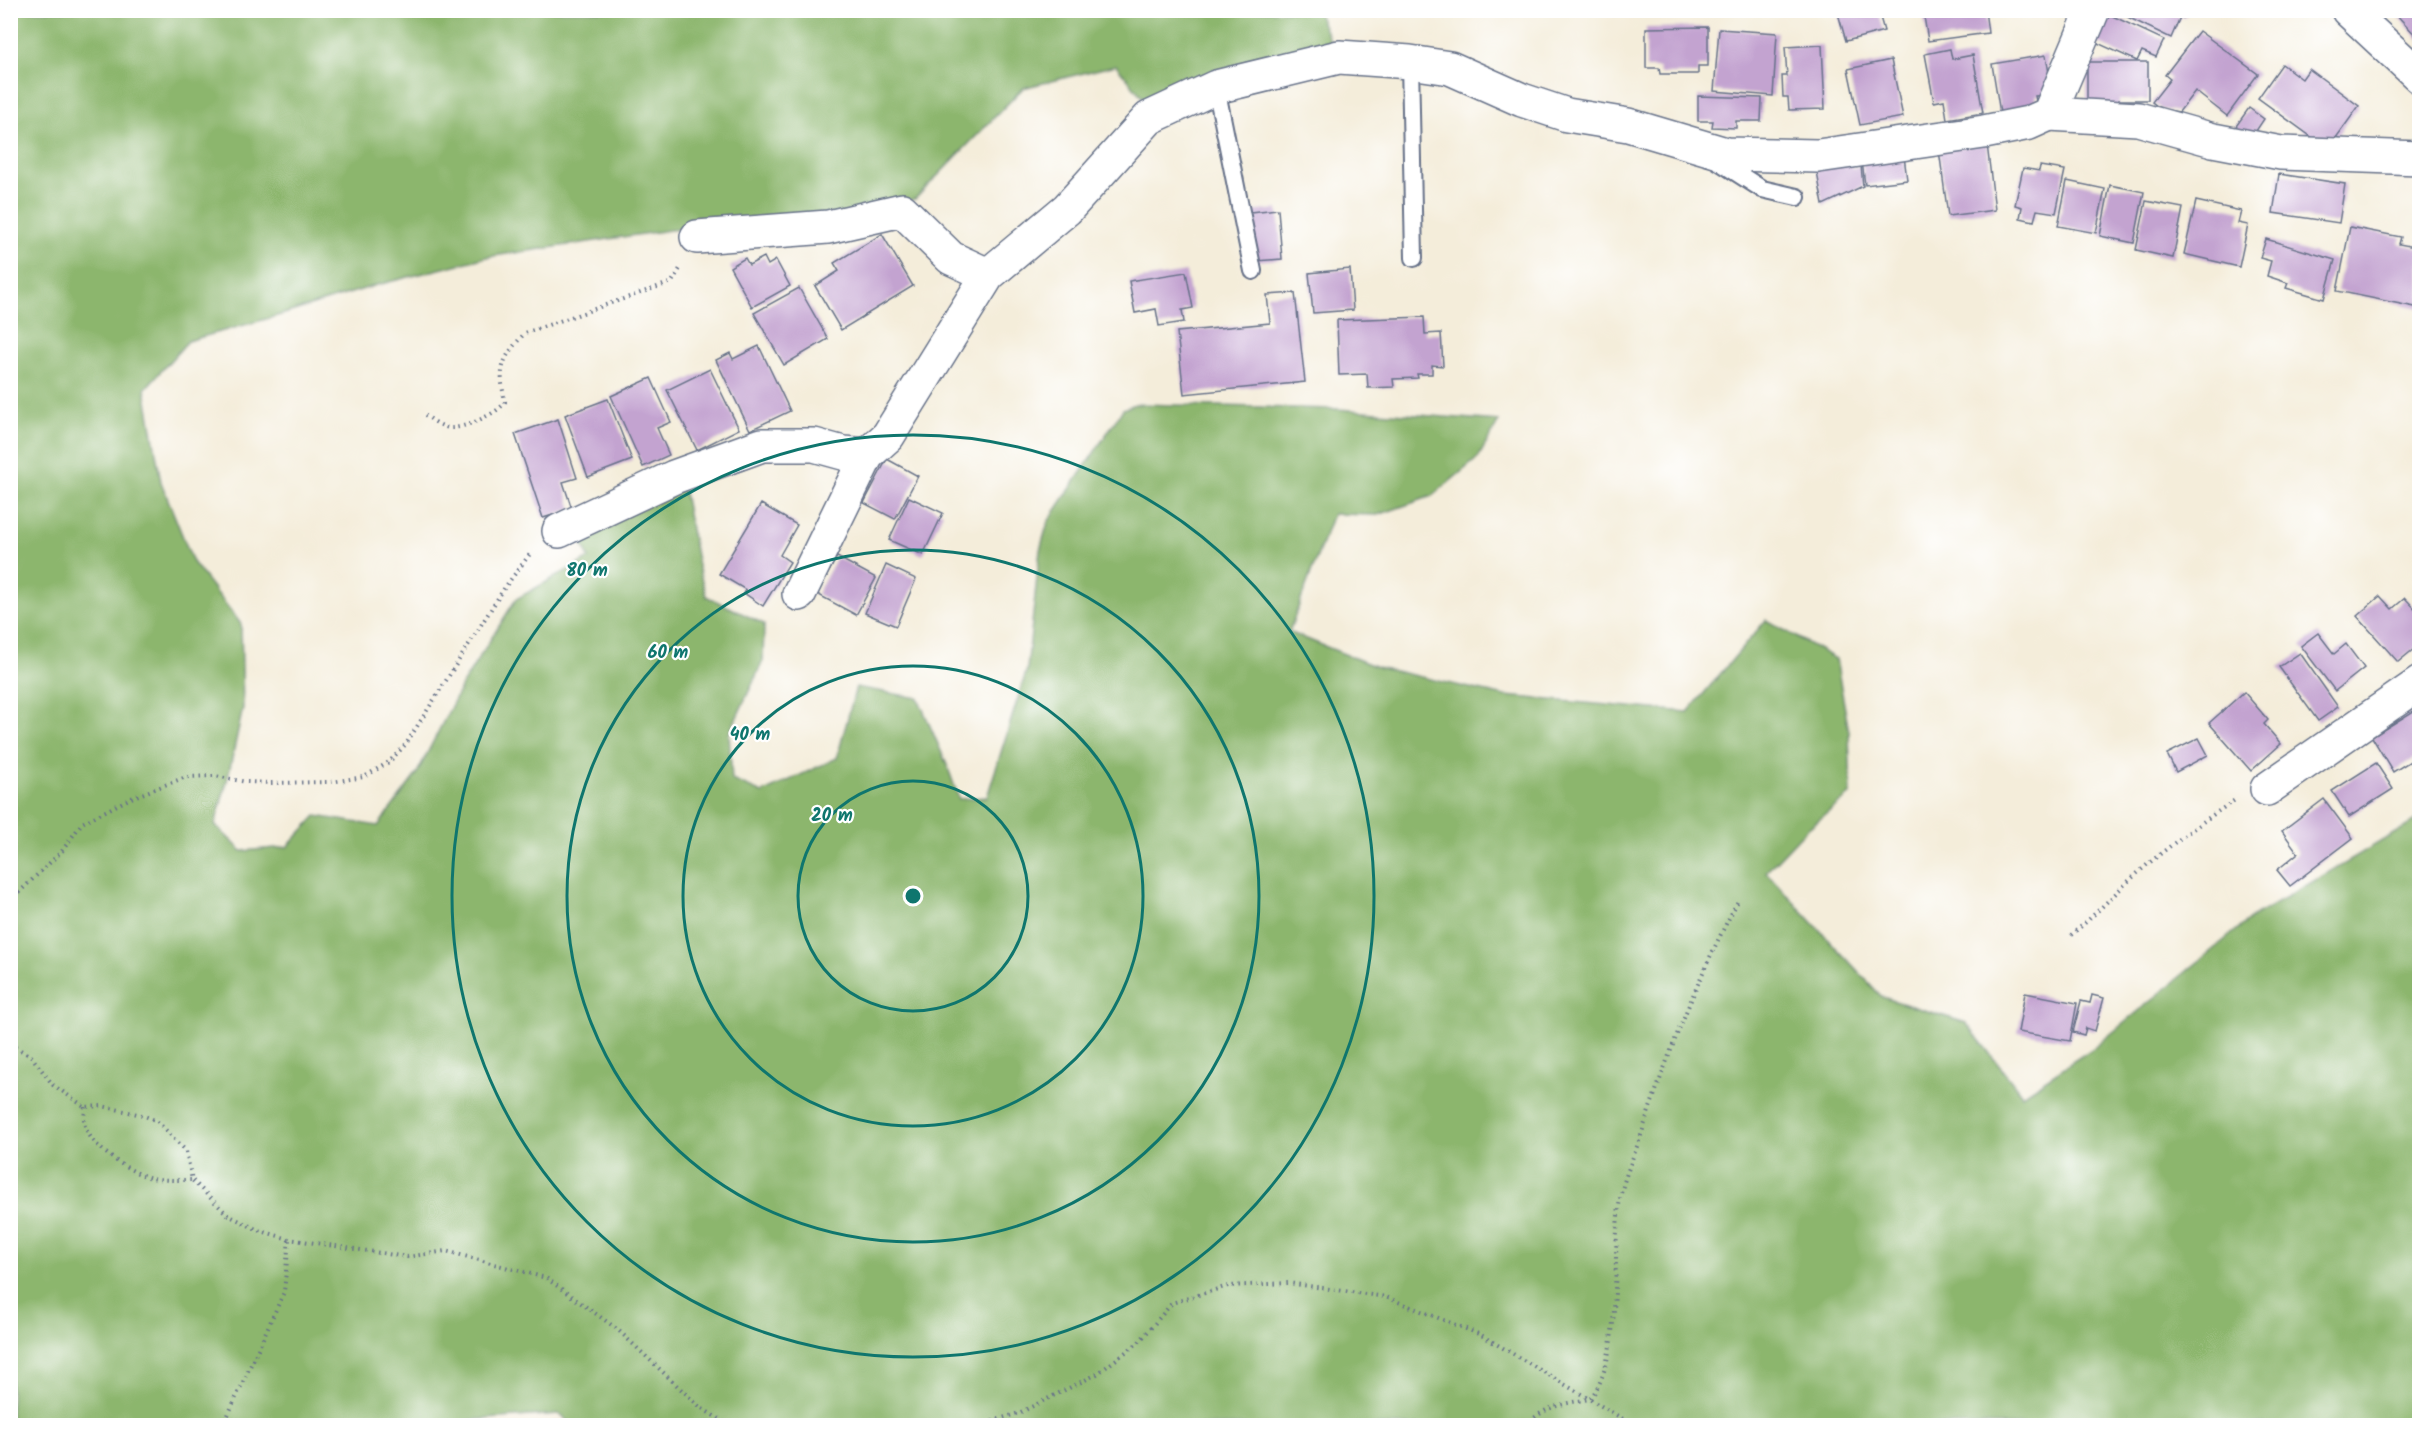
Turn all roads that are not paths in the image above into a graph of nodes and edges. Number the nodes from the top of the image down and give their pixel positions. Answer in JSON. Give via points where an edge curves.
{"nodes":[{"id":1,"x":2093,"y":10,"type":"edge"},
{"id":2,"x":2348,"y":10,"type":"edge"},
{"id":3,"x":1410,"y":62,"type":"junction"},
{"id":4,"x":2420,"y":77,"type":"edge"},
{"id":5,"x":1216,"y":87,"type":"junction"},
{"id":6,"x":2049,"y":114,"type":"junction"},
{"id":7,"x":1698,"y":146,"type":"junction"},
{"id":8,"x":2420,"y":158,"type":"edge"},
{"id":9,"x":1797,"y":197,"type":"dead end"},
{"id":10,"x":697,"y":237,"type":"road end"},
{"id":11,"x":1414,"y":258,"type":"dead end"},
{"id":12,"x":1253,"y":272,"type":"dead end"},
{"id":13,"x":988,"y":275,"type":"junction"},
{"id":14,"x":867,"y":455,"type":"junction"},
{"id":15,"x":559,"y":531,"type":"road end"},
{"id":16,"x":799,"y":594,"type":"dead end"},
{"id":17,"x":2420,"y":683,"type":"edge"},
{"id":18,"x":2267,"y":789,"type":"road end"}],
"edges":[{"from":1,"to":6,"type":"street"},
{"from":2,"to":4,"type":"street"},
{"from":3,"to":5,"type":"street","via":[[1339,57]]},
{"from":3,"to":7,"type":"street","via":[[1450,68],[1567,115],[1628,125]]},
{"from":3,"to":11,"type":"lane"},
{"from":5,"to":12,"type":"lane"},
{"from":5,"to":13,"type":"street","via":[[1149,118],[1067,209]]},
{"from":6,"to":7,"type":"street","via":[[2029,123],[1984,132],[1818,156],[1726,154]]},
{"from":6,"to":8,"type":"street","via":[[2138,119],[2213,140],[2281,153]]},
{"from":7,"to":9,"type":"lane","via":[[1762,189]]},
{"from":10,"to":13,"type":"street","via":[[828,227],[903,210],[951,258]]},
{"from":13,"to":14,"type":"street","via":[[888,436]]},
{"from":14,"to":15,"type":"street","via":[[814,445],[762,445],[674,477]]},
{"from":14,"to":16,"type":"street"},
{"from":17,"to":18,"type":"street"}]}
